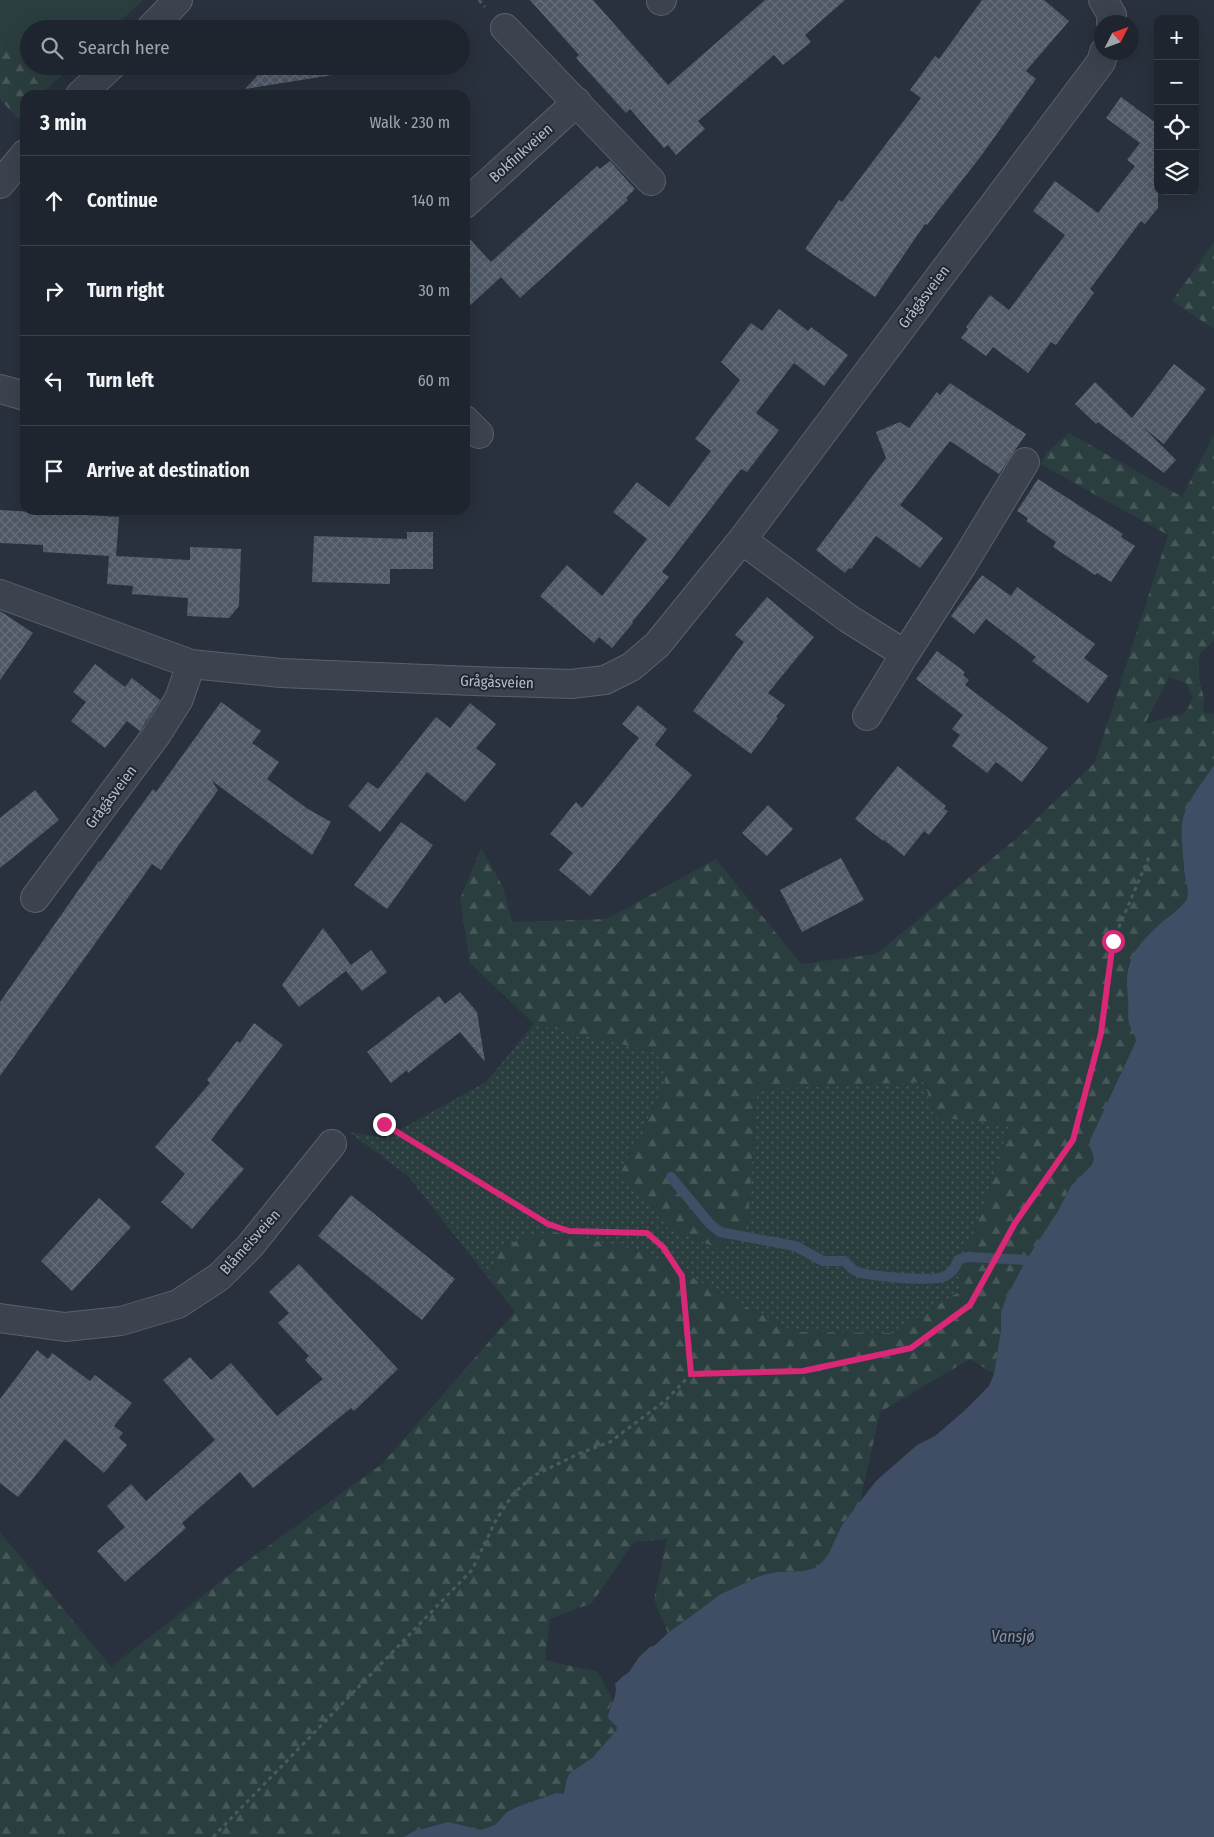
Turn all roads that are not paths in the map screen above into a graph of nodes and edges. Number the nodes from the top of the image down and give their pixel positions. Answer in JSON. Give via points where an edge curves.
{"nodes":[{"id":1,"x":178,"y":0,"type":"edge"},
{"id":2,"x":1103,"y":0,"type":"edge"},
{"id":3,"x":1112,"y":15,"type":"edge"},
{"id":4,"x":160,"y":20,"type":"edge"},
{"id":5,"x":504,"y":28,"type":"dead end"},
{"id":6,"x":1102,"y":60,"type":"edge"},
{"id":7,"x":101,"y":75,"type":"edge"},
{"id":8,"x":85,"y":90,"type":"edge"},
{"id":9,"x":576,"y":102,"type":"junction"},
{"id":10,"x":651,"y":181,"type":"dead end"},
{"id":11,"x":470,"y":199,"type":"edge"},
{"id":12,"x":0,"y":389,"type":"edge"},
{"id":13,"x":20,"y":395,"type":"edge"},
{"id":14,"x":1025,"y":462,"type":"dead end"},
{"id":15,"x":742,"y":540,"type":"junction"},
{"id":16,"x":0,"y":594,"type":"edge"},
{"id":17,"x":905,"y":654,"type":"junction"},
{"id":18,"x":191,"y":664,"type":"junction"},
{"id":19,"x":867,"y":716,"type":"dead end"},
{"id":20,"x":35,"y":898,"type":"dead end"},
{"id":21,"x":332,"y":1144,"type":"dead end"},
{"id":22,"x":0,"y":1318,"type":"edge"}],
"edges":[{"from":1,"to":4,"type":"street"},
{"from":2,"to":3,"type":"street"},
{"from":5,"to":9,"type":"street"},
{"from":6,"to":15,"type":"street","name":"Grågåsveien"},
{"from":7,"to":8,"type":"street"},
{"from":9,"to":10,"type":"street"},
{"from":9,"to":11,"type":"street","name":"Bokfinkveien"},
{"from":12,"to":13,"type":"street"},
{"from":14,"to":17,"type":"street"},
{"from":15,"to":17,"type":"street","via":[[849,619]]},
{"from":15,"to":18,"type":"street","name":"Grågåsveien","via":[[657,645],[631,667],[605,680],[571,684],[464,681],[281,673]]},
{"from":16,"to":18,"type":"street","name":"Grågåsveien"},
{"from":17,"to":19,"type":"street"},
{"from":18,"to":20,"type":"street","name":"Grågåsveien","via":[[179,700],[157,734]]},
{"from":21,"to":22,"type":"street","name":"Blåmeisveien","via":[[250,1246],[219,1277],[178,1304],[121,1321],[65,1327]]}]}
